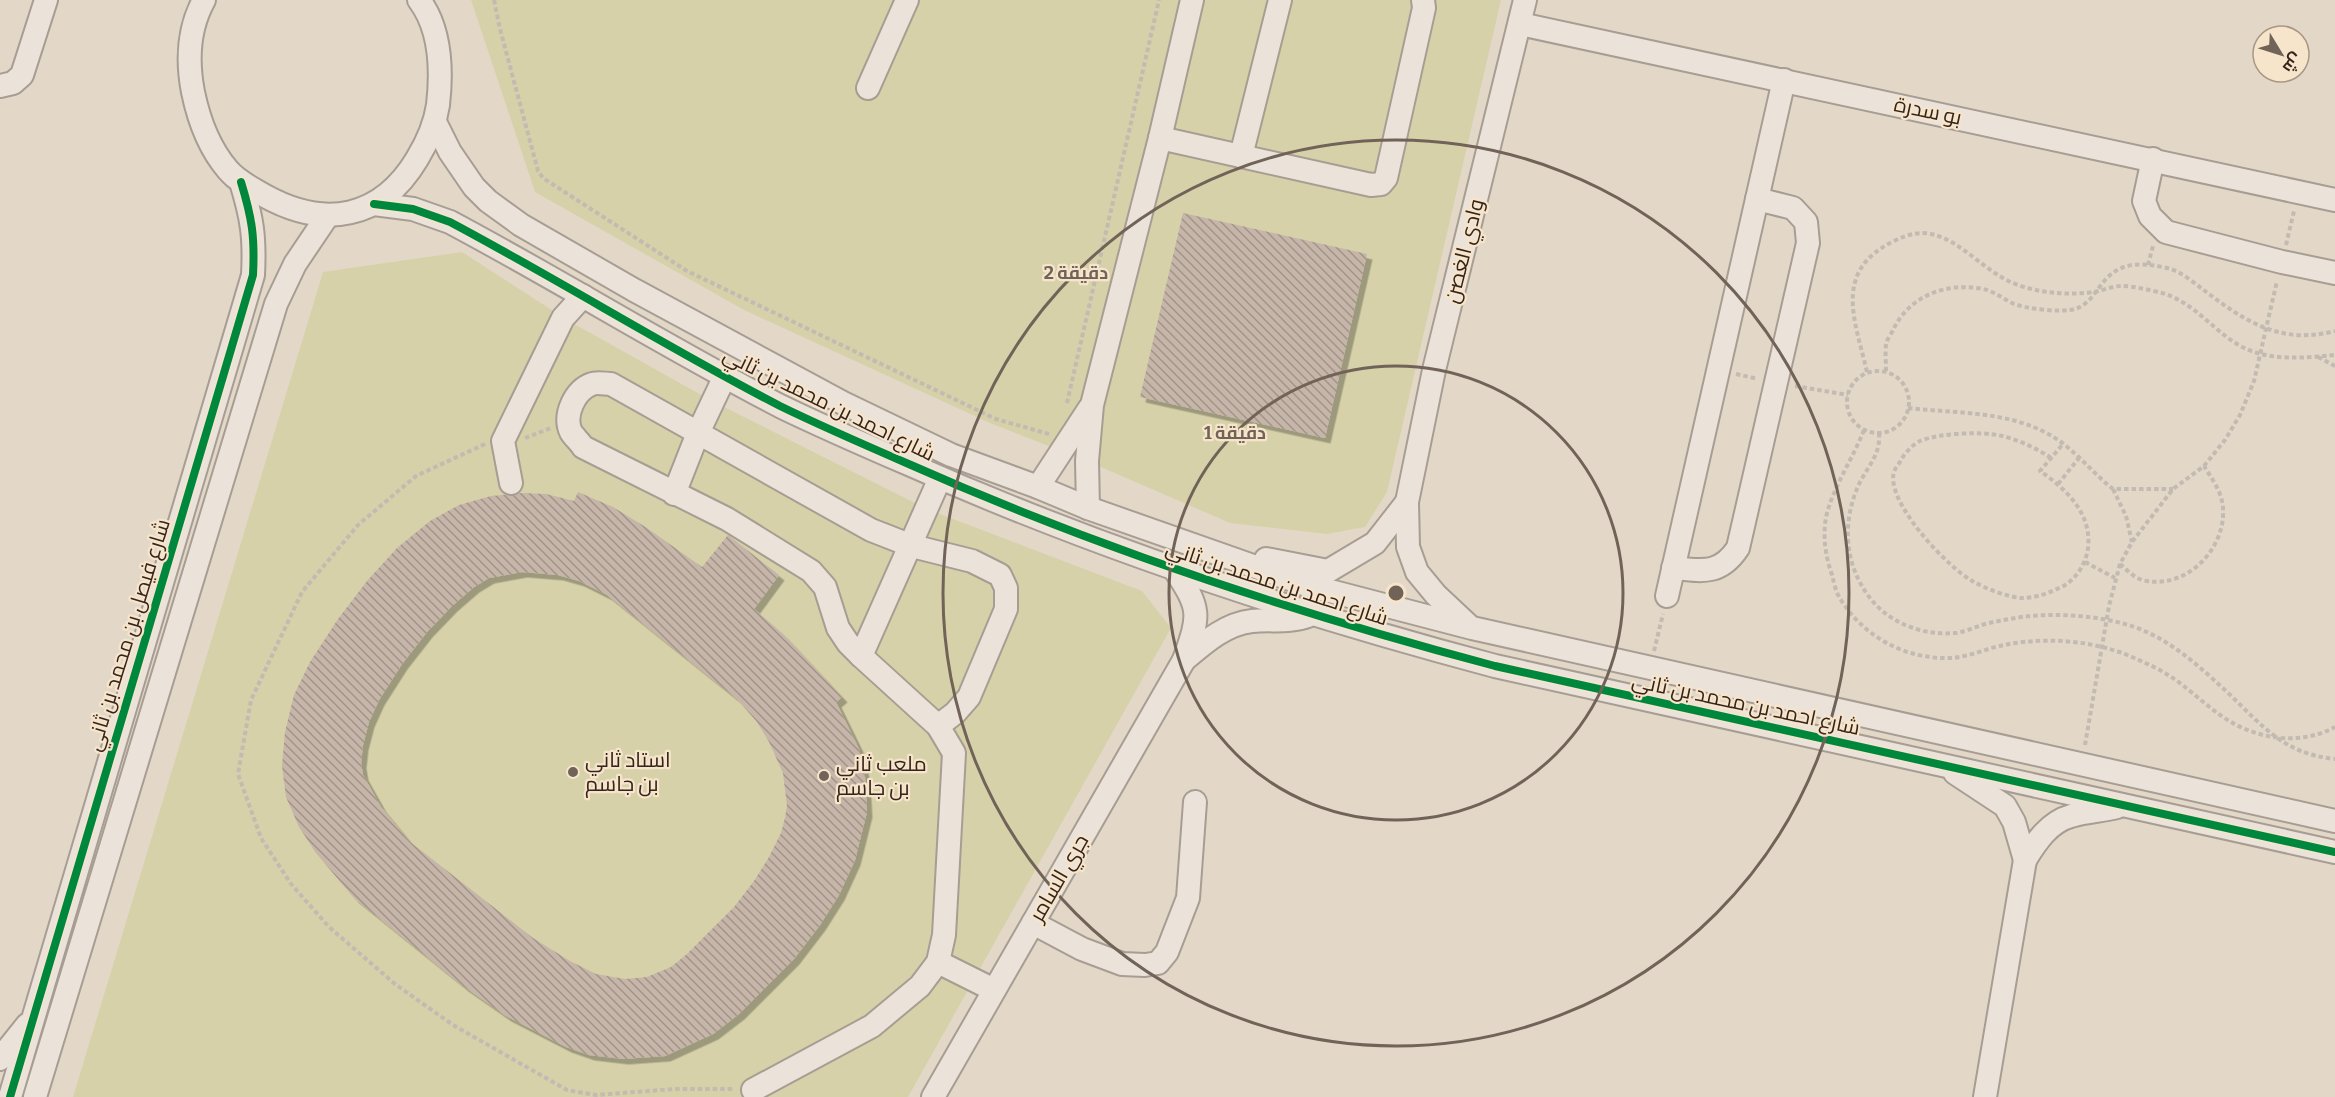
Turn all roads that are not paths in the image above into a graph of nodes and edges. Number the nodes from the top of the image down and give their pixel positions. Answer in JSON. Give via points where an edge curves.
{"nodes":[{"id":1,"x":46,"y":0,"type":"edge"},
{"id":2,"x":419,"y":0,"type":"edge"},
{"id":3,"x":907,"y":0,"type":"edge"},
{"id":4,"x":1192,"y":0,"type":"edge"},
{"id":5,"x":1280,"y":0,"type":"edge"},
{"id":6,"x":1423,"y":0,"type":"edge"},
{"id":7,"x":1525,"y":0,"type":"edge"},
{"id":8,"x":202,"y":2,"type":"edge"},
{"id":9,"x":1520,"y":24,"type":"junction"},
{"id":10,"x":1784,"y":80,"type":"junction"},
{"id":11,"x":0,"y":86,"type":"edge"},
{"id":12,"x":868,"y":88,"type":"dead end"},
{"id":13,"x":435,"y":122,"type":"junction"},
{"id":14,"x":1160,"y":138,"type":"junction"},
{"id":15,"x":1241,"y":156,"type":"junction"},
{"id":16,"x":2153,"y":159,"type":"junction"},
{"id":17,"x":241,"y":182,"type":"junction"},
{"id":18,"x":1757,"y":199,"type":"junction"},
{"id":19,"x":2335,"y":200,"type":"edge"},
{"id":20,"x":374,"y":204,"type":"junction"},
{"id":21,"x":328,"y":216,"type":"junction"},
{"id":22,"x":2335,"y":273,"type":"edge"},
{"id":23,"x":583,"y":296,"type":"junction"},
{"id":24,"x":725,"y":376,"type":"junction"},
{"id":25,"x":1092,"y":405,"type":"junction"},
{"id":26,"x":698,"y":433,"type":"junction"},
{"id":27,"x":940,"y":478,"type":"junction"},
{"id":28,"x":511,"y":483,"type":"dead end"},
{"id":29,"x":1038,"y":487,"type":"junction"},
{"id":30,"x":674,"y":494,"type":"junction"},
{"id":31,"x":1407,"y":502,"type":"junction"},
{"id":32,"x":1089,"y":508,"type":"junction"},
{"id":33,"x":1183,"y":543,"type":"junction"},
{"id":34,"x":912,"y":546,"type":"junction"},
{"id":35,"x":1673,"y":568,"type":"junction"},
{"id":36,"x":1175,"y":570,"type":"junction"},
{"id":37,"x":1667,"y":596,"type":"road end"},
{"id":38,"x":1312,"y":615,"type":"junction"},
{"id":39,"x":1472,"y":628,"type":"junction"},
{"id":40,"x":861,"y":656,"type":"junction"},
{"id":41,"x":1184,"y":660,"type":"junction"},
{"id":42,"x":938,"y":726,"type":"junction"},
{"id":43,"x":1941,"y":764,"type":"junction"},
{"id":44,"x":1195,"y":802,"type":"dead end"},
{"id":45,"x":2124,"y":805,"type":"junction"},
{"id":46,"x":2335,"y":822,"type":"edge"},
{"id":47,"x":2335,"y":852,"type":"edge"},
{"id":48,"x":2025,"y":860,"type":"junction"},
{"id":49,"x":1033,"y":923,"type":"junction"},
{"id":50,"x":938,"y":962,"type":"junction"},
{"id":51,"x":994,"y":990,"type":"junction"},
{"id":52,"x":36,"y":1015,"type":"junction"},
{"id":53,"x":0,"y":1059,"type":"edge"},
{"id":54,"x":753,"y":1090,"type":"road end"},
{"id":55,"x":10,"y":1097,"type":"edge"},
{"id":56,"x":35,"y":1097,"type":"edge"},
{"id":57,"x":933,"y":1097,"type":"edge"},
{"id":58,"x":1985,"y":1097,"type":"edge"}],
"edges":[{"from":1,"to":11,"type":"street","via":[[22,75],[14,83]]},
{"from":2,"to":13,"type":"street","via":[[439,49],[441,82]]},
{"from":3,"to":12,"type":"street"},
{"from":4,"to":14,"type":"street"},
{"from":5,"to":15,"type":"street"},
{"from":6,"to":15,"type":"street","via":[[1386,178],[1381,184]]},
{"from":7,"to":9,"type":"street","name":"وادي الغصن"},
{"from":8,"to":17,"type":"street","via":[[191,32],[189,56],[195,105],[211,146]]},
{"from":9,"to":10,"type":"street","name":"بو سدرة"},
{"from":9,"to":31,"type":"street","name":"وادي الغصن","via":[[1434,370]]},
{"from":10,"to":16,"type":"street","name":"بو سدرة"},
{"from":10,"to":18,"type":"street"},
{"from":13,"to":20,"type":"street","via":[[409,173]]},
{"from":13,"to":29,"type":"street","name":"شارع احمد بن محمد بن ثاني","via":[[474,187],[521,225],[843,403],[951,454]]},
{"from":14,"to":15,"type":"street"},
{"from":14,"to":25,"type":"street"},
{"from":16,"to":19,"type":"street","name":"بو سدرة"},
{"from":16,"to":22,"type":"street","via":[[2144,201],[2166,232]]},
{"from":17,"to":21,"type":"street","via":[[285,207]]},
{"from":17,"to":52,"type":"street","name":"شارع فيصل بن محمد بن ثاني","via":[[253,222],[253,275]]},
{"from":18,"to":35,"type":"street"},
{"from":18,"to":35,"type":"street","via":[[1793,208],[1806,222],[1809,243],[1738,548],[1729,562],[1707,572]]},
{"from":20,"to":21,"type":"street","via":[[352,213]]},
{"from":20,"to":23,"type":"street","name":"شارع احمد بن محمد بن ثاني","via":[[413,208],[450,222]]},
{"from":21,"to":56,"type":"street","via":[[295,264],[276,304]]},
{"from":23,"to":24,"type":"street","name":"شارع احمد بن محمد بن ثاني"},
{"from":23,"to":28,"type":"street","via":[[563,318],[503,441]]},
{"from":24,"to":26,"type":"street"},
{"from":24,"to":27,"type":"street","name":"شارع احمد بن محمد بن ثاني"},
{"from":25,"to":29,"type":"street"},
{"from":25,"to":32,"type":"street","via":[[1087,461]]},
{"from":26,"to":30,"type":"street"},
{"from":26,"to":30,"type":"street","via":[[611,384],[594,384],[581,390],[573,402],[568,420],[571,432],[583,447]]},
{"from":26,"to":34,"type":"street","via":[[871,530]]},
{"from":27,"to":34,"type":"street"},
{"from":27,"to":36,"type":"street","name":"شارع احمد بن محمد بن ثاني","via":[[1067,531]]},
{"from":29,"to":32,"type":"street","name":"شارع احمد بن محمد بن ثاني"},
{"from":30,"to":40,"type":"street","via":[[727,519],[810,572],[825,587],[838,628]]},
{"from":31,"to":33,"type":"street","name":"وادي الغصن","via":[[1376,543],[1328,571]]},
{"from":31,"to":39,"type":"street","name":"وادي الغصن","via":[[1408,547],[1417,572]]},
{"from":32,"to":33,"type":"street","name":"شارع احمد بن محمد بن ثاني"},
{"from":33,"to":39,"type":"street","name":"شارع احمد بن محمد بن ثاني","via":[[1307,585]]},
{"from":34,"to":40,"type":"street"},
{"from":34,"to":42,"type":"street","via":[[972,561],[999,575],[1006,588],[1006,609],[969,697]]},
{"from":35,"to":37,"type":"street"},
{"from":36,"to":38,"type":"street","name":"شارع احمد بن محمد بن ثاني"},
{"from":36,"to":41,"type":"street","name":"جري السامر","via":[[1192,596],[1197,614]]},
{"from":38,"to":41,"type":"street","name":"جري السامر","via":[[1289,621],[1238,624],[1214,636]]},
{"from":38,"to":43,"type":"street","name":"شارع احمد بن محمد بن ثاني","via":[[1495,666]]},
{"from":39,"to":46,"type":"street","name":"شارع احمد بن محمد بن ثاني"},
{"from":40,"to":42,"type":"street"},
{"from":41,"to":49,"type":"street","name":"جري السامر"},
{"from":42,"to":50,"type":"street","via":[[954,753],[944,935]]},
{"from":43,"to":45,"type":"street","name":"شارع احمد بن محمد بن ثاني"},
{"from":43,"to":48,"type":"street","via":[[2004,806],[2014,822]]},
{"from":44,"to":49,"type":"street","via":[[1188,898],[1167,952],[1158,963],[1122,964],[1082,949]]},
{"from":45,"to":47,"type":"street","name":"شارع احمد بن محمد بن ثاني"},
{"from":45,"to":48,"type":"street","via":[[2071,816],[2053,825]]},
{"from":48,"to":58,"type":"street"},
{"from":49,"to":51,"type":"street","name":"جري السامر"},
{"from":50,"to":51,"type":"street"},
{"from":50,"to":54,"type":"street","via":[[920,986],[872,1026]]},
{"from":51,"to":57,"type":"street","name":"جري السامر"},
{"from":52,"to":53,"type":"street"},
{"from":52,"to":55,"type":"street","name":"شارع فيصل بن محمد بن ثاني"}]}
